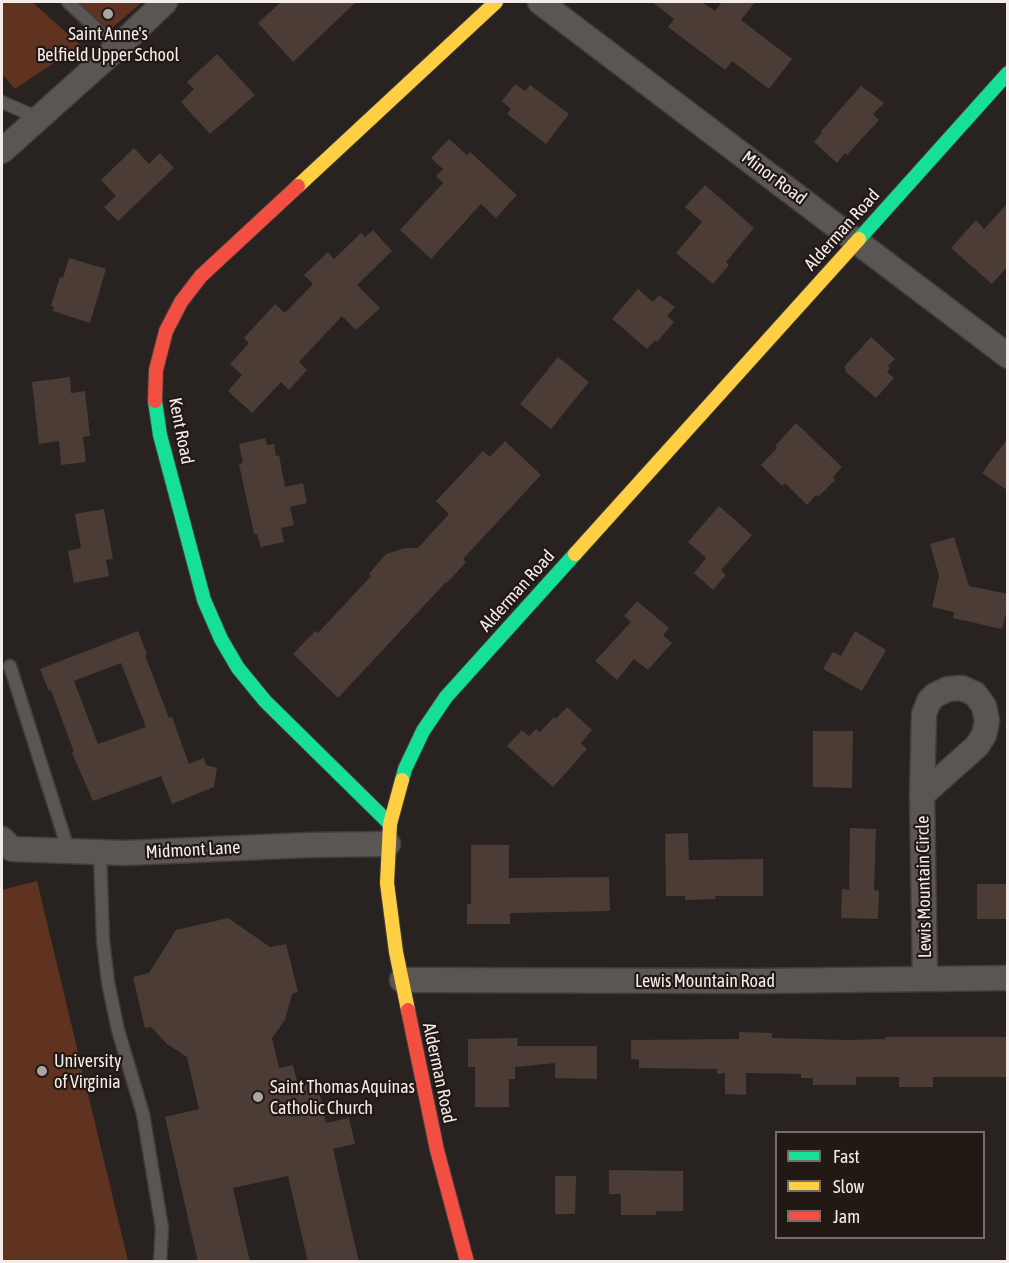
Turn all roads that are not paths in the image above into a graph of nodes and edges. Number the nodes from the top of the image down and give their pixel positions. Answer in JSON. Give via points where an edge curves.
{"nodes":[{"id":1,"x":68,"y":2,"type":"edge"},
{"id":2,"x":165,"y":2,"type":"edge"},
{"id":3,"x":496,"y":2,"type":"edge"},
{"id":4,"x":540,"y":2,"type":"edge"},
{"id":5,"x":117,"y":48,"type":"junction"},
{"id":6,"x":1008,"y":73,"type":"edge"},
{"id":7,"x":2,"y":102,"type":"edge"},
{"id":8,"x":40,"y":115,"type":"junction"},
{"id":9,"x":2,"y":151,"type":"edge"},
{"id":10,"x":857,"y":241,"type":"junction"},
{"id":11,"x":1008,"y":356,"type":"edge"},
{"id":12,"x":10,"y":666,"type":"dead end"},
{"id":13,"x":922,"y":795,"type":"dead end"},
{"id":14,"x":389,"y":834,"type":"junction"},
{"id":15,"x":2,"y":839,"type":"edge"},
{"id":16,"x":69,"y":852,"type":"junction"},
{"id":17,"x":100,"y":853,"type":"junction"},
{"id":18,"x":1008,"y":978,"type":"edge"},
{"id":19,"x":925,"y":979,"type":"junction"},
{"id":20,"x":402,"y":981,"type":"junction"},
{"id":21,"x":160,"y":1262,"type":"edge"},
{"id":22,"x":467,"y":1262,"type":"edge"}],
"edges":[{"from":1,"to":5,"type":"lane"},
{"from":2,"to":5,"type":"street"},
{"from":3,"to":14,"type":"main road","name":"Kent Road","via":[[201,276],[166,331],[156,370],[160,435],[204,600],[221,639],[265,701]]},
{"from":4,"to":10,"type":"street","name":"Minor Road"},
{"from":5,"to":8,"type":"street"},
{"from":6,"to":10,"type":"main road","name":"Alderman Road"},
{"from":7,"to":8,"type":"lane"},
{"from":8,"to":9,"type":"street"},
{"from":10,"to":11,"type":"street","name":"Minor Road"},
{"from":10,"to":14,"type":"main road","name":"Alderman Road","via":[[446,697],[423,731],[405,769]]},
{"from":12,"to":16,"type":"lane"},
{"from":13,"to":19,"type":"street","name":"Lewis Mountain Circle"},
{"from":14,"to":17,"type":"street","name":"Midmont Lane","via":[[310,845]]},
{"from":14,"to":20,"type":"main road","name":"Alderman Road","via":[[387,883]]},
{"from":15,"to":16,"type":"street","name":"Midmont Lane","via":[[12,849]]},
{"from":16,"to":17,"type":"street","name":"Midmont Lane"},
{"from":17,"to":21,"type":"lane","via":[[108,982],[143,1114],[162,1228]]},
{"from":18,"to":19,"type":"street","name":"Lewis Mountain Road"},
{"from":19,"to":20,"type":"street","name":"Lewis Mountain Road"},
{"from":20,"to":22,"type":"main road","name":"Alderman Road","via":[[436,1150]]}]}
